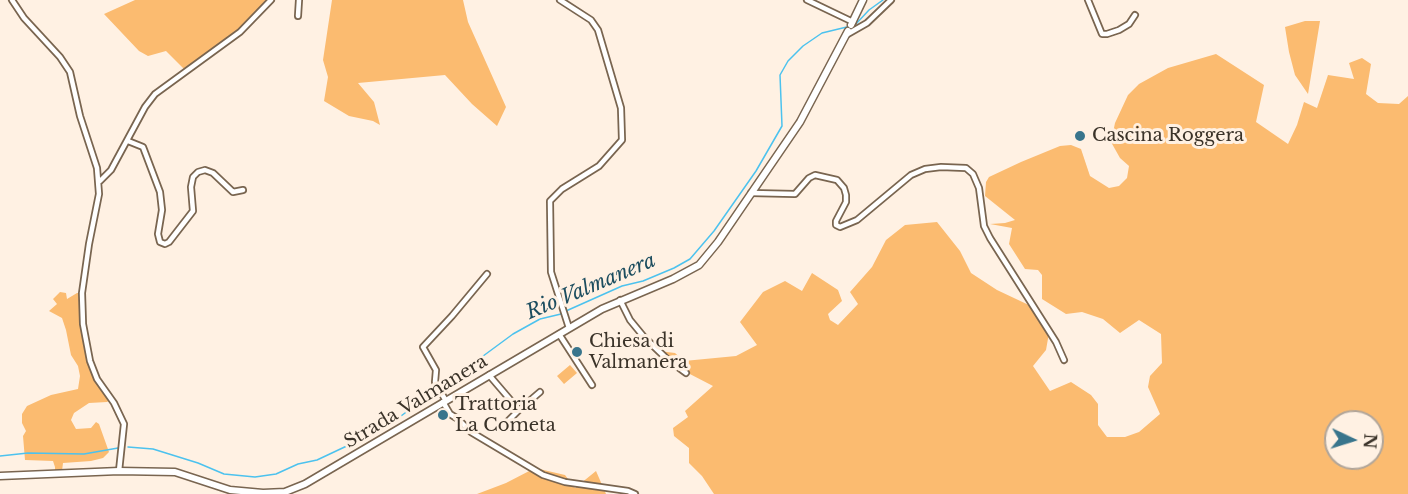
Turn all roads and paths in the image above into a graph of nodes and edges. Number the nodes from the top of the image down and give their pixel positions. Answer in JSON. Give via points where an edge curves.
{"nodes":[{"id":1,"x":12,"y":0,"type":"edge"},
{"id":2,"x":271,"y":0,"type":"edge"},
{"id":3,"x":299,"y":0,"type":"edge"},
{"id":4,"x":560,"y":0,"type":"edge"},
{"id":5,"x":807,"y":0,"type":"edge"},
{"id":6,"x":863,"y":0,"type":"edge"},
{"id":7,"x":891,"y":0,"type":"edge"},
{"id":8,"x":1088,"y":0,"type":"edge"},
{"id":9,"x":1135,"y":15,"type":"dead end"},
{"id":10,"x":298,"y":16,"type":"dead end"},
{"id":11,"x":849,"y":28,"type":"junction"},
{"id":12,"x":128,"y":141,"type":"junction"},
{"id":13,"x":100,"y":180,"type":"junction"},
{"id":14,"x":243,"y":190,"type":"dead end"},
{"id":15,"x":751,"y":194,"type":"junction"},
{"id":16,"x":487,"y":274,"type":"dead end"},
{"id":17,"x":620,"y":300,"type":"junction"},
{"id":18,"x":569,"y":328,"type":"junction"},
{"id":19,"x":559,"y":334,"type":"junction"},
{"id":20,"x":1064,"y":360,"type":"dead end"},
{"id":21,"x":686,"y":373,"type":"dead end"},
{"id":22,"x":489,"y":375,"type":"junction"},
{"id":23,"x":592,"y":385,"type":"dead end"},
{"id":24,"x":540,"y":392,"type":"dead end"},
{"id":25,"x":445,"y":401,"type":"junction"},
{"id":26,"x":519,"y":410,"type":"junction"},
{"id":27,"x":503,"y":426,"type":"dead end"},
{"id":28,"x":119,"y":471,"type":"junction"},
{"id":29,"x":0,"y":476,"type":"edge"},
{"id":30,"x":285,"y":493,"type":"edge"},
{"id":31,"x":635,"y":494,"type":"edge"}],
"edges":[{"from":1,"to":13,"type":"street","via":[[70,72]]},
{"from":2,"to":12,"type":"street","via":[[240,32],[155,94]]},
{"from":3,"to":10,"type":"street"},
{"from":4,"to":18,"type":"street","via":[[591,20],[598,30],[621,108],[622,140],[599,166],[550,201],[551,272]]},
{"from":5,"to":11,"type":"street"},
{"from":6,"to":11,"type":"street","name":"Strada Valmanera"},
{"from":7,"to":11,"type":"street","via":[[867,24]]},
{"from":8,"to":9,"type":"street","via":[[1102,34],[1119,30]]},
{"from":11,"to":15,"type":"street","name":"Strada Valmanera","via":[[800,122]]},
{"from":12,"to":13,"type":"street","via":[[111,170]]},
{"from":12,"to":14,"type":"street","via":[[143,147],[160,192],[160,242],[169,242],[193,211],[191,187],[198,171],[213,173],[233,192]]},
{"from":13,"to":28,"type":"street","via":[[82,293],[83,324],[97,379],[122,417]]},
{"from":15,"to":17,"type":"street","name":"Strada Valmanera","via":[[699,265]]},
{"from":15,"to":20,"type":"street","via":[[795,195],[815,175],[837,180],[846,195],[836,221],[840,227],[857,220],[911,175],[925,169],[966,168],[979,188],[984,226],[990,238]]},
{"from":16,"to":25,"type":"street","via":[[423,347],[436,370],[435,382]]},
{"from":17,"to":18,"type":"street","name":"Strada Valmanera"},
{"from":17,"to":21,"type":"street","via":[[645,337]]},
{"from":18,"to":19,"type":"street","name":"Strada Valmanera"},
{"from":19,"to":22,"type":"street","name":"Strada Valmanera"},
{"from":19,"to":23,"type":"street"},
{"from":22,"to":25,"type":"street","name":"Strada Valmanera"},
{"from":22,"to":26,"type":"street"},
{"from":24,"to":26,"type":"street"},
{"from":25,"to":30,"type":"street","name":"Strada Valmanera"},
{"from":25,"to":31,"type":"street","via":[[450,414],[471,432],[543,475]]},
{"from":26,"to":27,"type":"street"},
{"from":28,"to":29,"type":"street","name":"Strada Valmanera"},
{"from":28,"to":30,"type":"street","name":"Strada Valmanera","via":[[175,472],[230,490]]}]}
